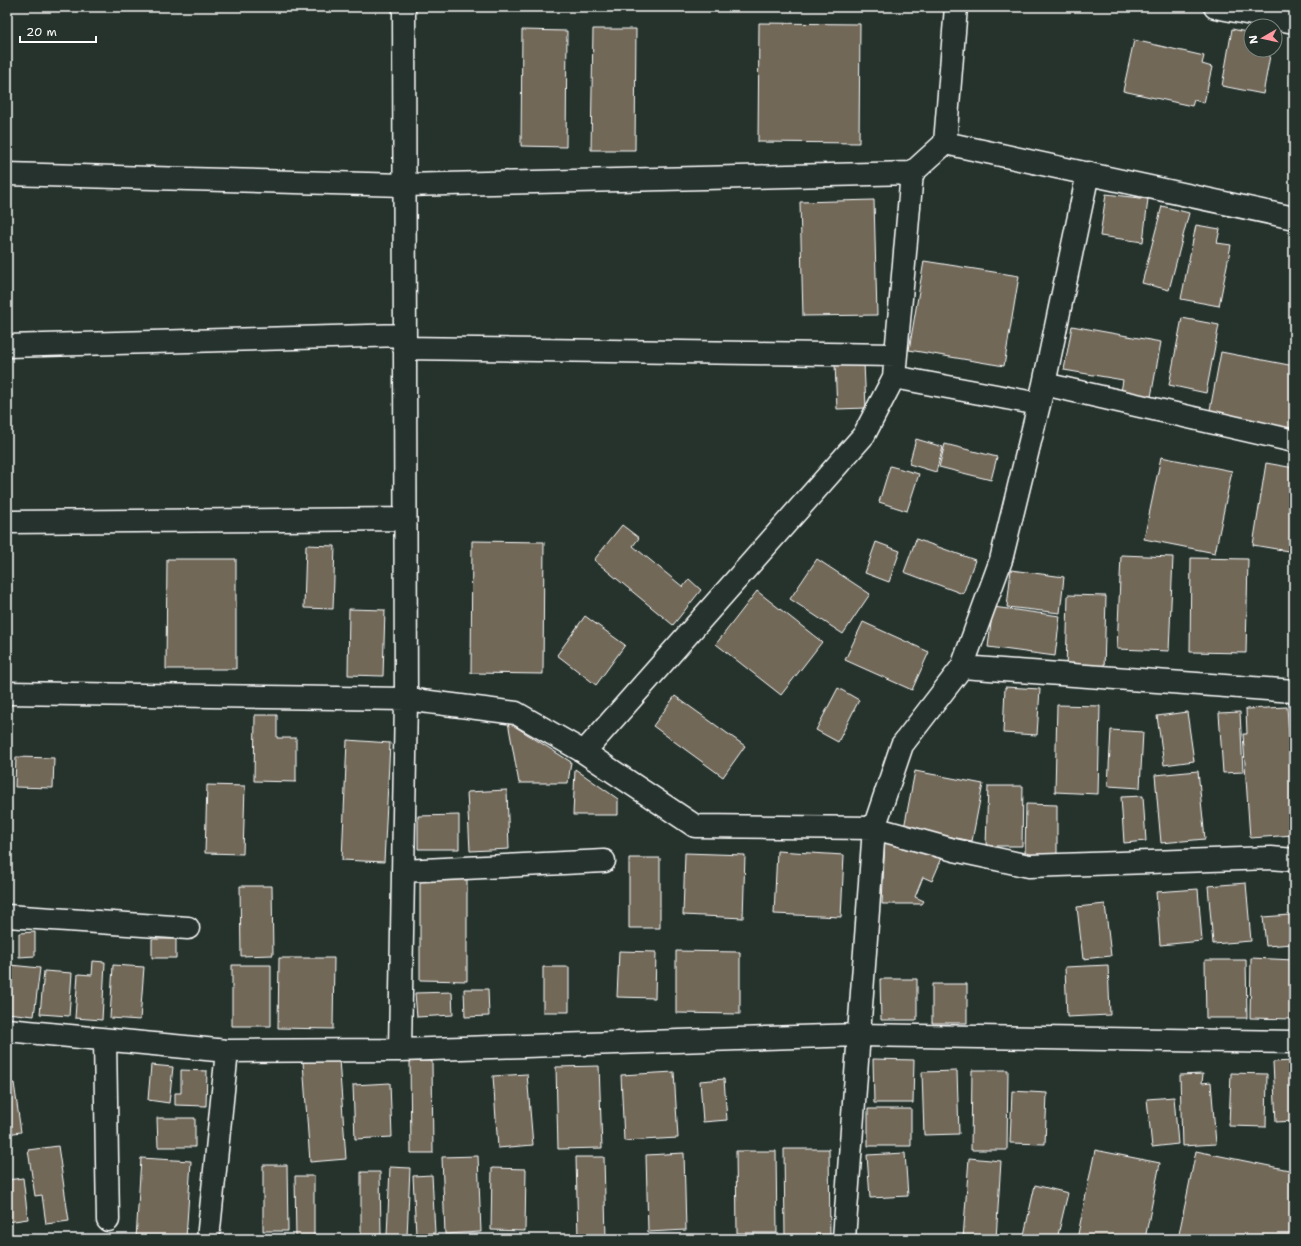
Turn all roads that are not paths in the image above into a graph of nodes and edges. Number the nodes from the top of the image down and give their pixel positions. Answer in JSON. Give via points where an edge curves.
{"nodes":[{"id":1,"x":404,"y":7,"type":"edge"},
{"id":2,"x":956,"y":7,"type":"edge"},
{"id":3,"x":1215,"y":7,"type":"edge"},
{"id":4,"x":1294,"y":22,"type":"edge"},
{"id":5,"x":945,"y":143,"type":"junction"},
{"id":6,"x":912,"y":173,"type":"junction"},
{"id":7,"x":1088,"y":173,"type":"junction"},
{"id":8,"x":7,"y":174,"type":"edge"},
{"id":9,"x":404,"y":185,"type":"junction"},
{"id":10,"x":1294,"y":218,"type":"edge"},
{"id":11,"x":404,"y":341,"type":"junction"},
{"id":12,"x":7,"y":346,"type":"edge"},
{"id":13,"x":896,"y":355,"type":"junction"},
{"id":14,"x":894,"y":376,"type":"junction"},
{"id":15,"x":1042,"y":394,"type":"junction"},
{"id":16,"x":1294,"y":440,"type":"edge"},
{"id":17,"x":405,"y":519,"type":"junction"},
{"id":18,"x":7,"y":522,"type":"edge"},
{"id":19,"x":962,"y":667,"type":"junction"},
{"id":20,"x":1294,"y":691,"type":"edge"},
{"id":21,"x":7,"y":693,"type":"edge"},
{"id":22,"x":406,"y":699,"type":"junction"},
{"id":23,"x":584,"y":752,"type":"junction"},
{"id":24,"x":874,"y":828,"type":"junction"},
{"id":25,"x":1294,"y":860,"type":"edge"},
{"id":26,"x":604,"y":861,"type":"dead end"},
{"id":27,"x":403,"y":871,"type":"junction"},
{"id":28,"x":7,"y":916,"type":"edge"},
{"id":29,"x":188,"y":928,"type":"dead end"},
{"id":30,"x":7,"y":1030,"type":"edge"},
{"id":31,"x":859,"y":1035,"type":"junction"},
{"id":32,"x":106,"y":1040,"type":"junction"},
{"id":33,"x":1294,"y":1042,"type":"edge"},
{"id":34,"x":400,"y":1050,"type":"junction"},
{"id":35,"x":226,"y":1052,"type":"junction"},
{"id":36,"x":108,"y":1220,"type":"dead end"},
{"id":37,"x":208,"y":1239,"type":"edge"},
{"id":38,"x":844,"y":1239,"type":"edge"}],
"edges":[{"from":1,"to":9,"type":"street"},
{"from":2,"to":5,"type":"street"},
{"from":3,"to":4,"type":"street"},
{"from":5,"to":6,"type":"street"},
{"from":5,"to":7,"type":"street"},
{"from":6,"to":9,"type":"street"},
{"from":6,"to":13,"type":"street"},
{"from":7,"to":10,"type":"street"},
{"from":7,"to":15,"type":"street"},
{"from":8,"to":9,"type":"street"},
{"from":9,"to":11,"type":"street"},
{"from":11,"to":12,"type":"street"},
{"from":11,"to":13,"type":"street"},
{"from":11,"to":17,"type":"street"},
{"from":13,"to":14,"type":"street"},
{"from":14,"to":15,"type":"street"},
{"from":14,"to":23,"type":"street","via":[[864,435]]},
{"from":15,"to":16,"type":"street"},
{"from":15,"to":19,"type":"street","via":[[1001,560]]},
{"from":17,"to":18,"type":"street"},
{"from":17,"to":22,"type":"street"},
{"from":19,"to":20,"type":"street"},
{"from":19,"to":24,"type":"street","via":[[902,745]]},
{"from":21,"to":22,"type":"street"},
{"from":22,"to":23,"type":"street","via":[[516,713]]},
{"from":22,"to":27,"type":"street"},
{"from":23,"to":24,"type":"street","via":[[695,826]]},
{"from":24,"to":25,"type":"street","via":[[954,850],[1029,866],[1271,858]]},
{"from":24,"to":31,"type":"street"},
{"from":26,"to":27,"type":"street"},
{"from":27,"to":34,"type":"street"},
{"from":28,"to":29,"type":"street"},
{"from":30,"to":32,"type":"street"},
{"from":31,"to":33,"type":"street"},
{"from":31,"to":34,"type":"street"},
{"from":31,"to":38,"type":"street"},
{"from":32,"to":35,"type":"street"},
{"from":32,"to":36,"type":"street"},
{"from":34,"to":35,"type":"street"},
{"from":35,"to":37,"type":"street"}]}
